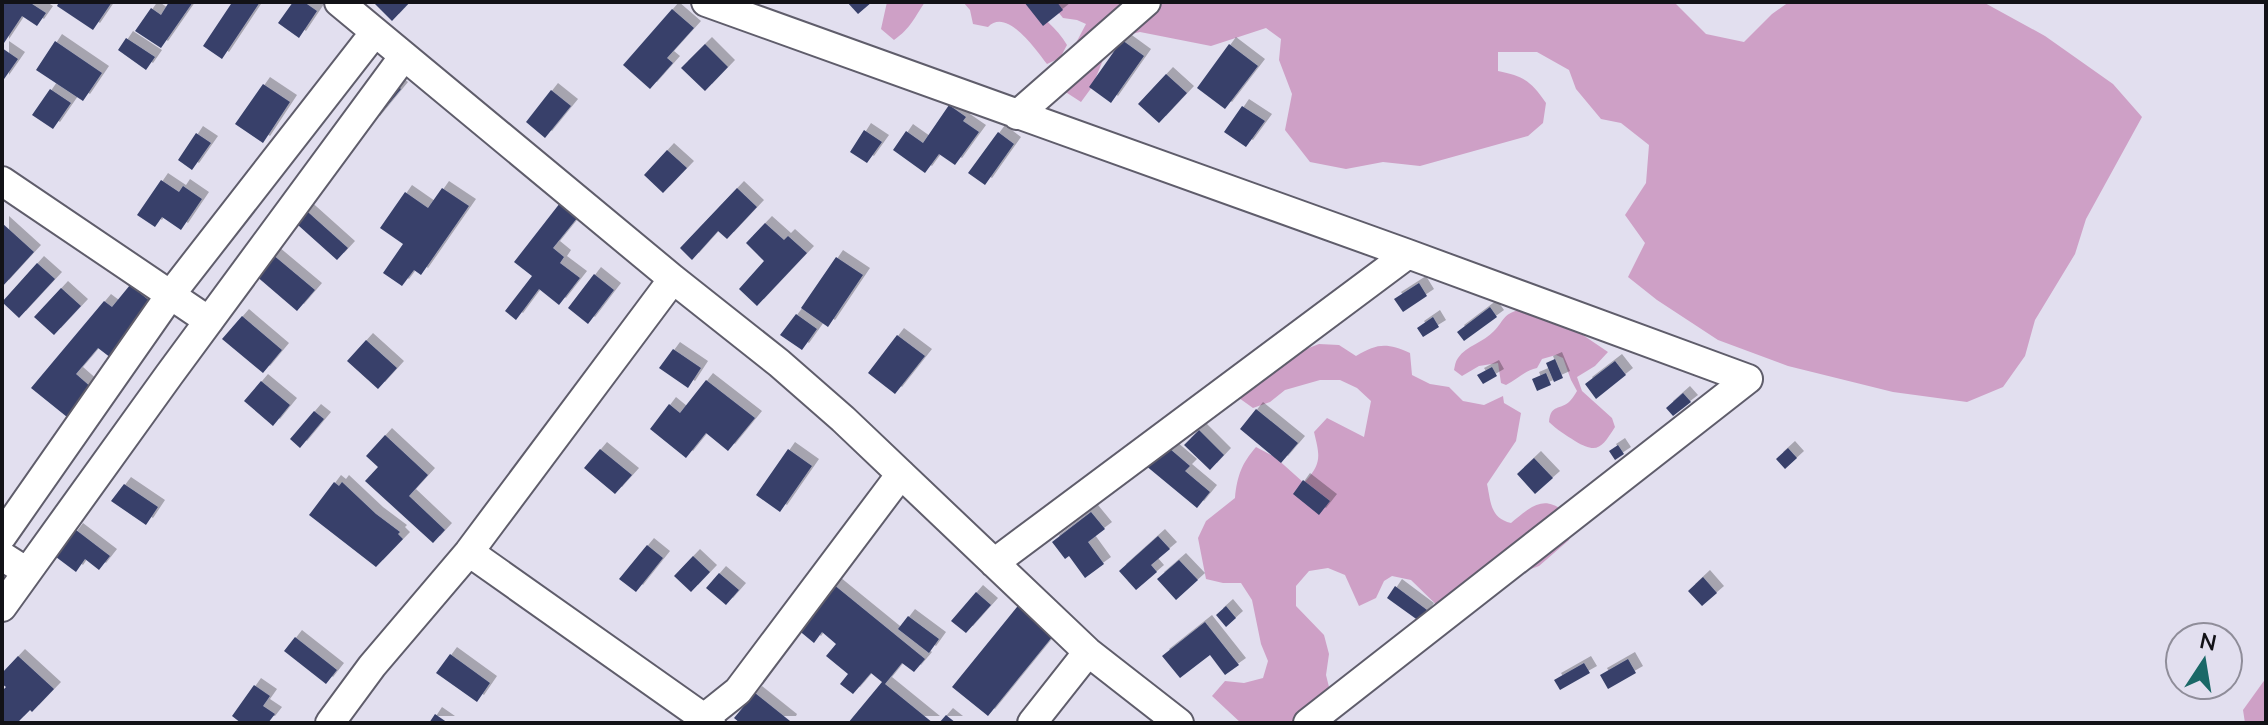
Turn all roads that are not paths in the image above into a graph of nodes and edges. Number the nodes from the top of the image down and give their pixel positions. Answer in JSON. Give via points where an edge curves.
{"nodes":[{"id":1,"x":339,"y":2,"type":"edge"},
{"id":2,"x":706,"y":2,"type":"edge"},
{"id":3,"x":1146,"y":2,"type":"edge"},
{"id":4,"x":750,"y":9,"type":"edge"},
{"id":5,"x":375,"y":32,"type":"junction"},
{"id":6,"x":404,"y":56,"type":"junction"},
{"id":7,"x":1017,"y":115,"type":"junction"},
{"id":8,"x":2,"y":181,"type":"edge"},
{"id":9,"x":1408,"y":254,"type":"junction"},
{"id":10,"x":673,"y":279,"type":"junction"},
{"id":11,"x":171,"y":294,"type":"junction"},
{"id":12,"x":209,"y":321,"type":"junction"},
{"id":13,"x":901,"y":474,"type":"junction"},
{"id":14,"x":2,"y":536,"type":"edge"},
{"id":15,"x":469,"y":552,"type":"junction"},
{"id":16,"x":2,"y":556,"type":"edge"},
{"id":17,"x":994,"y":563,"type":"junction"},
{"id":18,"x":27,"y":572,"type":"junction"},
{"id":19,"x":2,"y":607,"type":"edge"},
{"id":20,"x":1088,"y":652,"type":"junction"},
{"id":21,"x":704,"y":721,"type":"edge"},
{"id":22,"x":330,"y":723,"type":"edge"},
{"id":23,"x":1032,"y":723,"type":"edge"},
{"id":24,"x":1179,"y":723,"type":"edge"},
{"id":25,"x":1308,"y":723,"type":"edge"}],
"edges":[{"from":1,"to":5,"type":"street"},
{"from":2,"to":4,"type":"street"},
{"from":3,"to":7,"type":"street"},
{"from":4,"to":7,"type":"street"},
{"from":5,"to":6,"type":"street"},
{"from":5,"to":11,"type":"street"},
{"from":6,"to":10,"type":"street"},
{"from":6,"to":12,"type":"street"},
{"from":7,"to":9,"type":"street"},
{"from":8,"to":11,"type":"street"},
{"from":9,"to":17,"type":"street"},
{"from":9,"to":25,"type":"street","via":[[1748,379]]},
{"from":10,"to":13,"type":"street","via":[[779,363]]},
{"from":10,"to":15,"type":"street"},
{"from":11,"to":12,"type":"street"},
{"from":11,"to":14,"type":"street"},
{"from":12,"to":18,"type":"street"},
{"from":13,"to":17,"type":"street"},
{"from":13,"to":21,"type":"street","via":[[738,691]]},
{"from":15,"to":21,"type":"street"},
{"from":15,"to":22,"type":"street"},
{"from":16,"to":18,"type":"street"},
{"from":17,"to":20,"type":"street"},
{"from":18,"to":19,"type":"street"},
{"from":20,"to":23,"type":"street"},
{"from":20,"to":24,"type":"street"}]}
